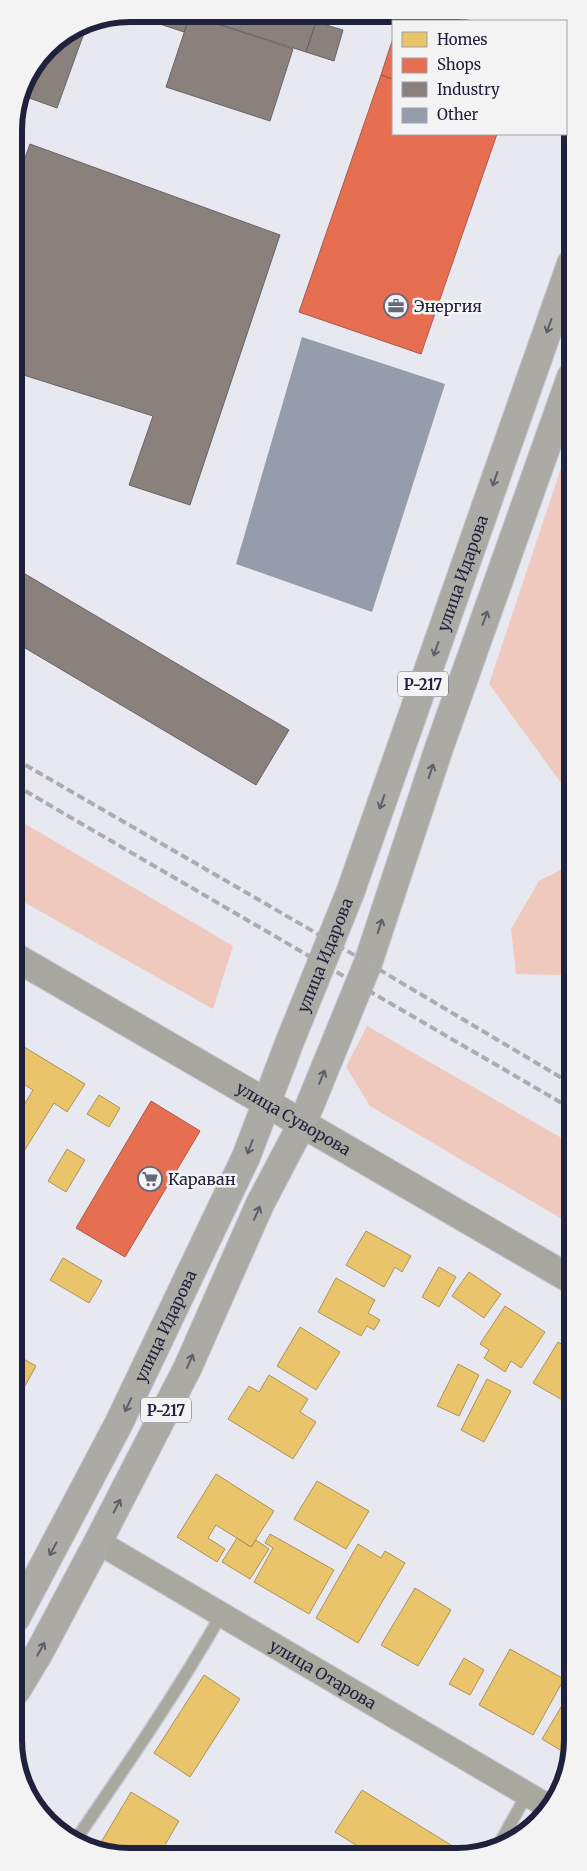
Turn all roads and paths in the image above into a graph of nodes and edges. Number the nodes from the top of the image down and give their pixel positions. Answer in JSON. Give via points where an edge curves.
{"nodes":[{"id":1,"x":564,"y":284,"type":"edge"},
{"id":2,"x":564,"y":397,"type":"edge"},
{"id":3,"x":22,"y":961,"type":"edge"},
{"id":4,"x":267,"y":1102,"type":"junction"},
{"id":5,"x":303,"y":1122,"type":"junction"},
{"id":6,"x":564,"y":1275,"type":"edge"},
{"id":7,"x":98,"y":1542,"type":"junction"},
{"id":8,"x":22,"y":1607,"type":"edge"},
{"id":9,"x":221,"y":1615,"type":"junction"},
{"id":10,"x":22,"y":1682,"type":"edge"},
{"id":11,"x":527,"y":1794,"type":"junction"},
{"id":12,"x":543,"y":1804,"type":"edge"},
{"id":13,"x":79,"y":1835,"type":"edge"},
{"id":14,"x":503,"y":1838,"type":"edge"}],
"edges":[{"from":1,"to":4,"type":"main road","name":"улица Идарова","number":"Р-217","one_way":true,"via":[[350,893]]},
{"from":5,"to":2,"type":"main road","number":"Р-217","one_way":true,"via":[[368,963],[439,748]]},
{"from":3,"to":4,"type":"main road","name":"улица Суворова"},
{"from":4,"to":5,"type":"main road","name":"улица Суворова"},
{"from":4,"to":8,"type":"main road","name":"улица Идарова","number":"Р-217","one_way":true,"via":[[246,1157],[120,1423]]},
{"from":5,"to":6,"type":"main road","name":"улица Суворова"},
{"from":7,"to":5,"type":"main road","number":"Р-217","one_way":true,"via":[[188,1367],[260,1204]]},
{"from":7,"to":9,"type":"street","name":"улица Отарова"},
{"from":10,"to":7,"type":"main road","number":"Р-217","one_way":true},
{"from":9,"to":11,"type":"street","name":"улица Отарова"},
{"from":9,"to":13,"type":"lane","via":[[128,1764]]},
{"from":11,"to":12,"type":"street","name":"улица Отарова"},
{"from":11,"to":14,"type":"lane"}]}
